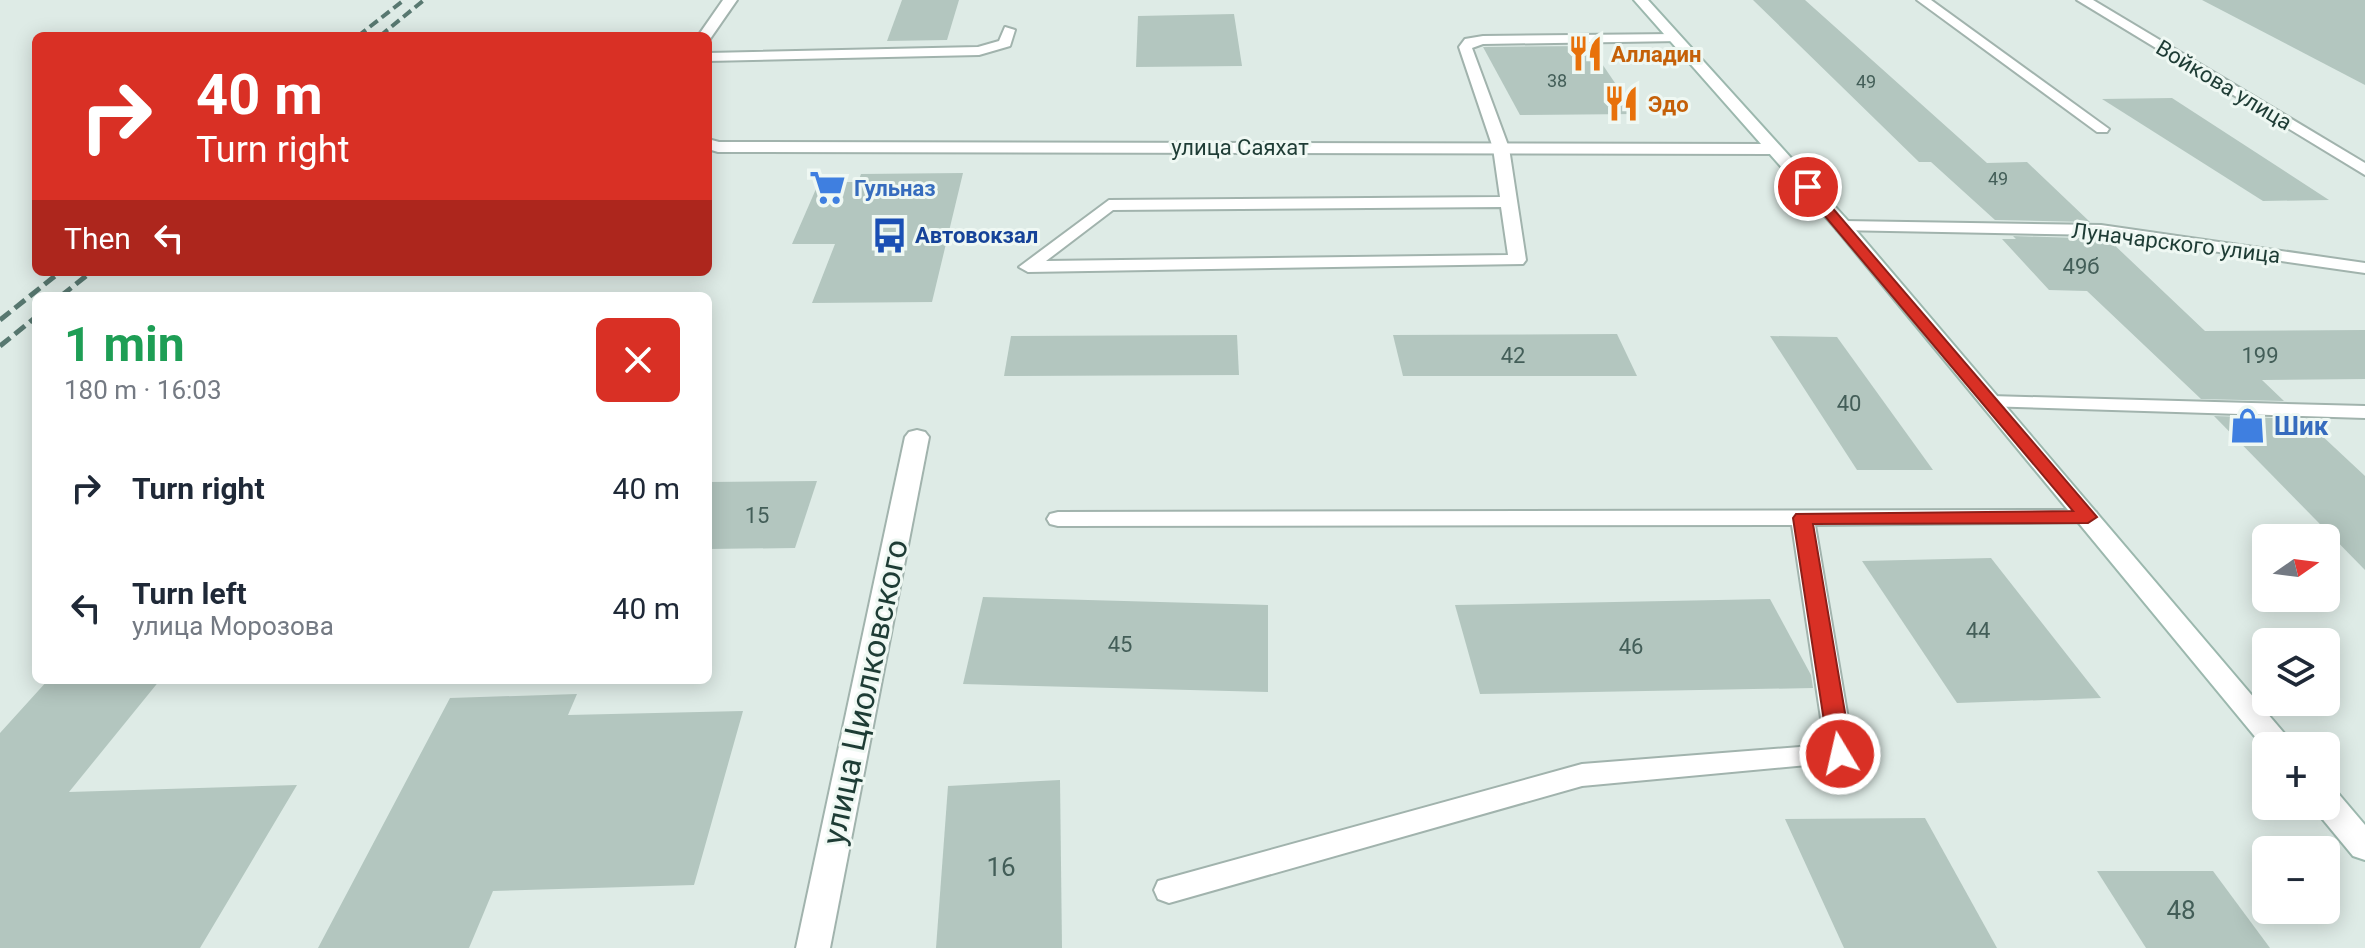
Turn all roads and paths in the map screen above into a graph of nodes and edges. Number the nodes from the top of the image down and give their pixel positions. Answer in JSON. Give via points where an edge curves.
{"nodes":[{"id":1,"x":730,"y":0,"type":"edge"},
{"id":2,"x":1641,"y":0,"type":"edge"},
{"id":3,"x":1923,"y":0,"type":"edge"},
{"id":4,"x":2084,"y":0,"type":"edge"},
{"id":5,"x":1009,"y":30,"type":"dead end"},
{"id":6,"x":708,"y":32,"type":"edge"},
{"id":7,"x":1675,"y":38,"type":"junction"},
{"id":8,"x":712,"y":57,"type":"edge"},
{"id":9,"x":2102,"y":129,"type":"dead end"},
{"id":10,"x":712,"y":147,"type":"edge"},
{"id":11,"x":1501,"y":148,"type":"junction"},
{"id":12,"x":1773,"y":149,"type":"junction"},
{"id":13,"x":2365,"y":170,"type":"edge"},
{"id":14,"x":1507,"y":202,"type":"junction"},
{"id":15,"x":1843,"y":226,"type":"junction"},
{"id":16,"x":2365,"y":268,"type":"edge"},
{"id":17,"x":1990,"y":402,"type":"junction"},
{"id":18,"x":2365,"y":412,"type":"edge"},
{"id":19,"x":917,"y":437,"type":"dead end"},
{"id":20,"x":2088,"y":517,"type":"junction"},
{"id":21,"x":1802,"y":518,"type":"junction"},
{"id":22,"x":1058,"y":519,"type":"dead end"},
{"id":23,"x":2268,"y":732,"type":"edge"},
{"id":24,"x":2340,"y":818,"type":"edge"},
{"id":25,"x":2365,"y":847,"type":"edge"},
{"id":26,"x":1169,"y":890,"type":"dead end"},
{"id":27,"x":813,"y":948,"type":"edge"}],
"edges":[{"from":1,"to":6,"type":"street"},
{"from":2,"to":7,"type":"street"},
{"from":3,"to":9,"type":"lane"},
{"from":4,"to":13,"type":"street","name":"Войкова улица"},
{"from":5,"to":8,"type":"lane","via":[[1005,43],[979,51]]},
{"from":7,"to":11,"type":"lane","via":[[1470,42],[1465,47]]},
{"from":7,"to":12,"type":"street"},
{"from":10,"to":11,"type":"street","name":"улица Саяхат"},
{"from":11,"to":12,"type":"street","name":"улица Саяхат"},
{"from":11,"to":14,"type":"lane"},
{"from":12,"to":15,"type":"street"},
{"from":14,"to":14,"type":"lane","via":[[1109,205],[1028,267],[1517,260]]},
{"from":15,"to":16,"type":"lane","name":"Луначарского улица","via":[[2101,230]]},
{"from":15,"to":17,"type":"street"},
{"from":17,"to":18,"type":"lane"},
{"from":17,"to":20,"type":"street"},
{"from":19,"to":27,"type":"street","name":"улица Циолковского"},
{"from":20,"to":21,"type":"lane"},
{"from":20,"to":23,"type":"street"},
{"from":21,"to":22,"type":"lane"},
{"from":21,"to":26,"type":"lane","via":[[1840,754],[1582,775]]},
{"from":24,"to":25,"type":"street"}]}
